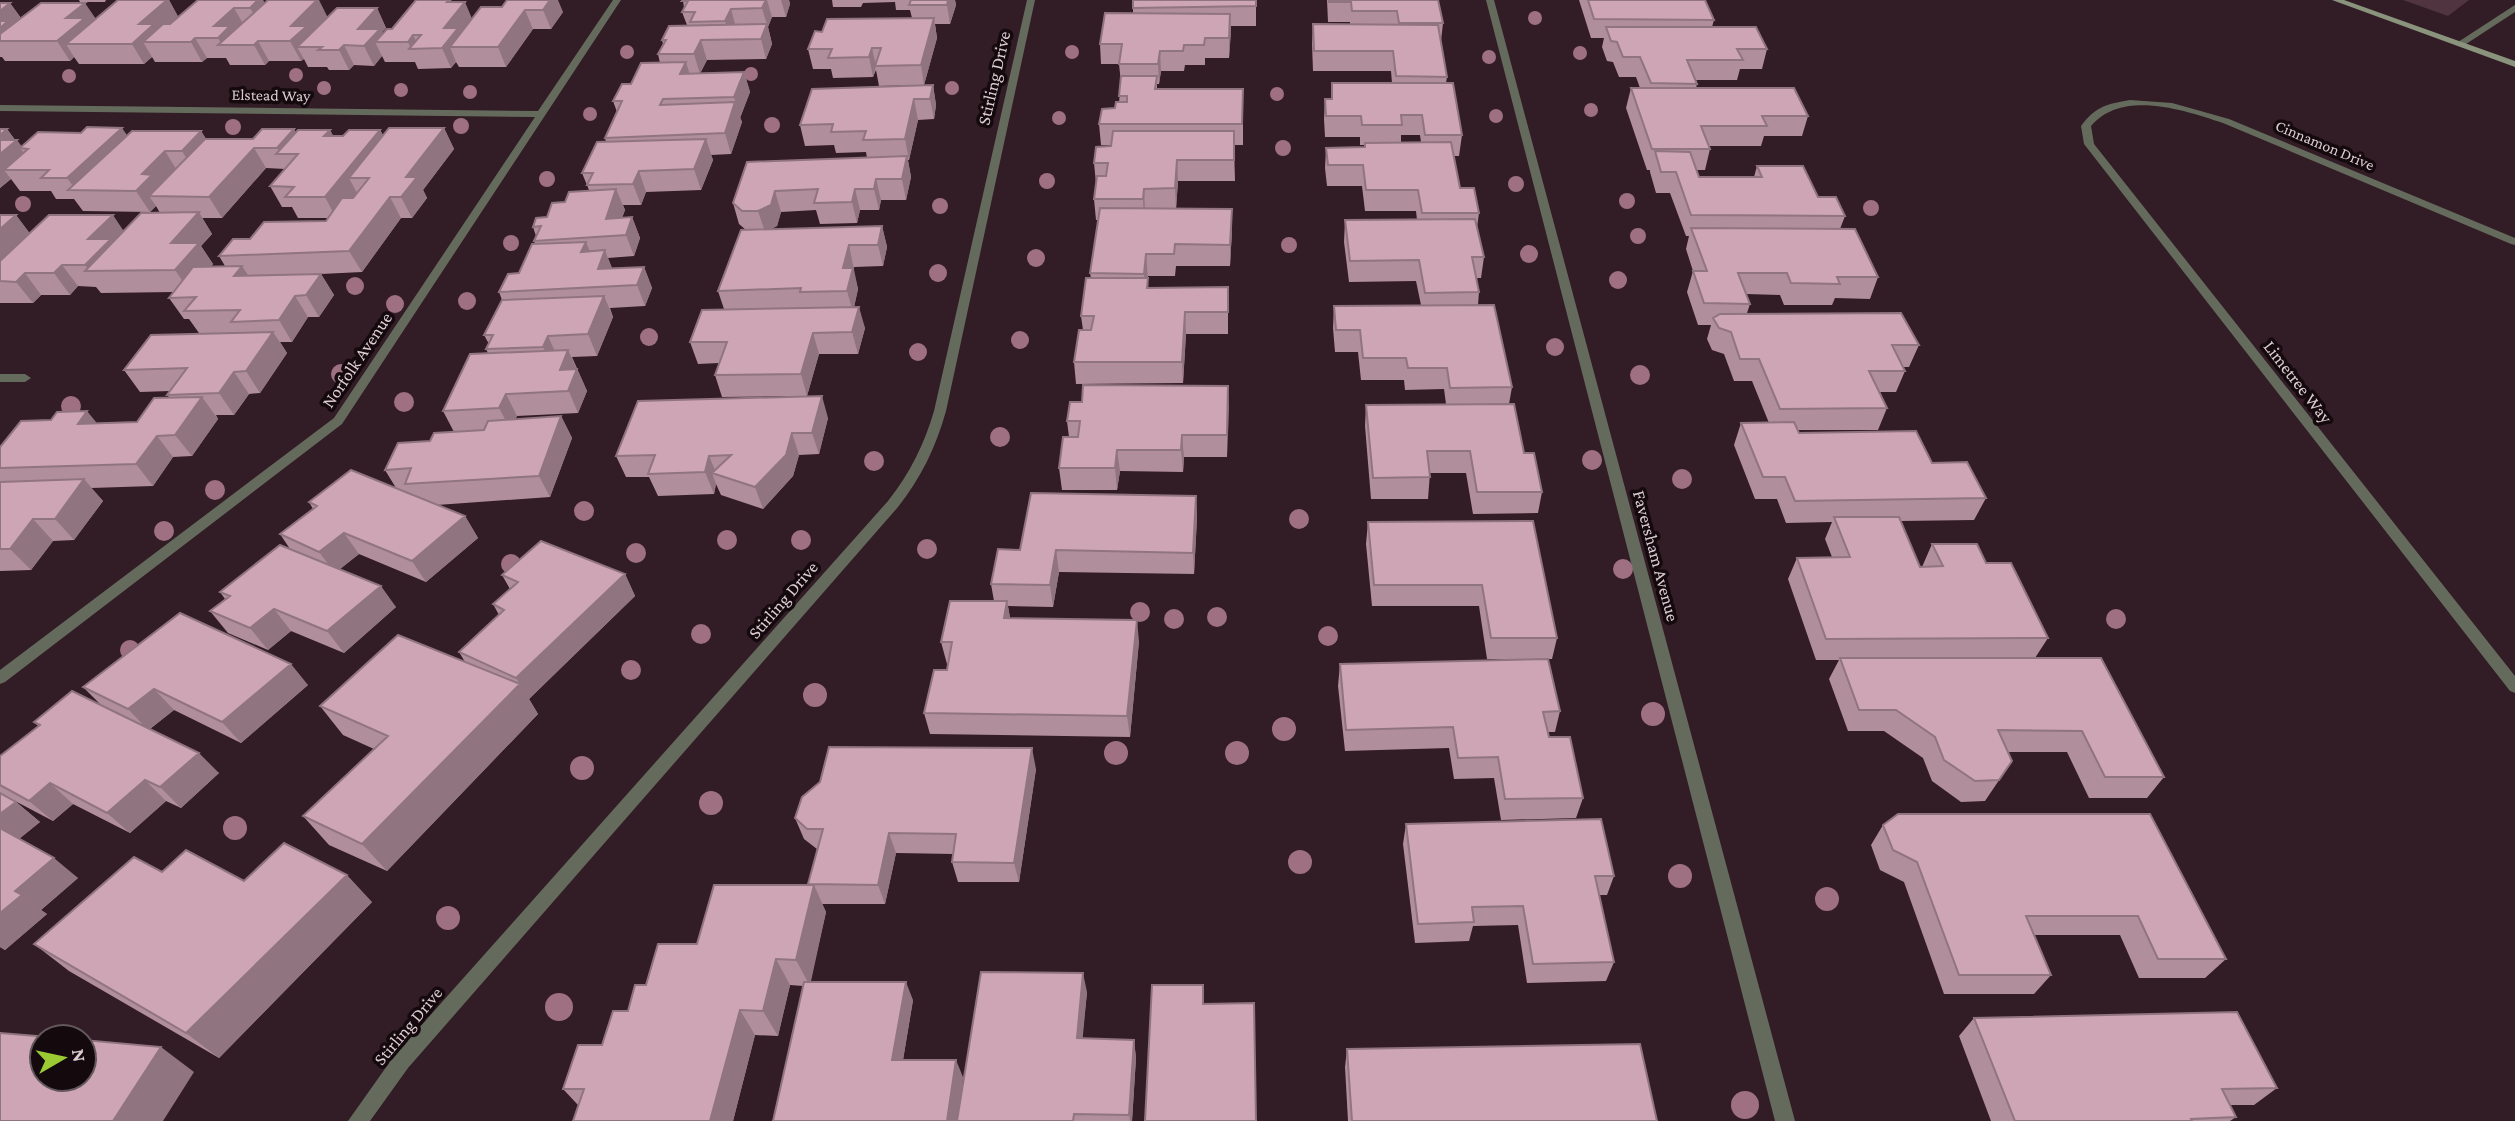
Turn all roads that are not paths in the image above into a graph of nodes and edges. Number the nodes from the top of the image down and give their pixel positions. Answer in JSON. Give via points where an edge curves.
{"nodes":[{"id":1,"x":617,"y":0,"type":"edge"},
{"id":2,"x":1031,"y":0,"type":"edge"},
{"id":3,"x":1490,"y":0,"type":"edge"},
{"id":4,"x":2336,"y":0,"type":"edge"},
{"id":5,"x":2515,"y":9,"type":"edge"},
{"id":6,"x":2460,"y":44,"type":"junction"},
{"id":7,"x":2515,"y":64,"type":"edge"},
{"id":8,"x":2117,"y":105,"type":"joint"},
{"id":9,"x":0,"y":108,"type":"edge"},
{"id":10,"x":541,"y":114,"type":"junction"},
{"id":11,"x":2515,"y":242,"type":"edge"},
{"id":12,"x":0,"y":377,"type":"edge"},
{"id":13,"x":24,"y":378,"type":"dead end"},
{"id":14,"x":0,"y":678,"type":"edge"},
{"id":15,"x":2515,"y":687,"type":"edge"},
{"id":16,"x":358,"y":1121,"type":"edge"},
{"id":17,"x":1785,"y":1121,"type":"edge"}],
"edges":[{"from":1,"to":10,"type":"street","name":"Norfolk Avenue"},
{"from":2,"to":16,"type":"street","name":"Stirling Drive","via":[[940,411],[917,472],[401,1062]]},
{"from":3,"to":17,"type":"street","name":"Faversham Avenue"},
{"from":4,"to":6,"type":"main road"},
{"from":5,"to":6,"type":"street"},
{"from":6,"to":7,"type":"main road"},
{"from":8,"to":11,"type":"street","name":"Cinnamon Drive","via":[[2170,105],[2210,115]]},
{"from":8,"to":15,"type":"street","name":"Limetree Way","via":[[2087,122],[2089,144]]},
{"from":9,"to":10,"type":"street","name":"Elstead Way"},
{"from":10,"to":14,"type":"street","name":"Norfolk Avenue","via":[[338,421]]},
{"from":12,"to":13,"type":"street"}]}
